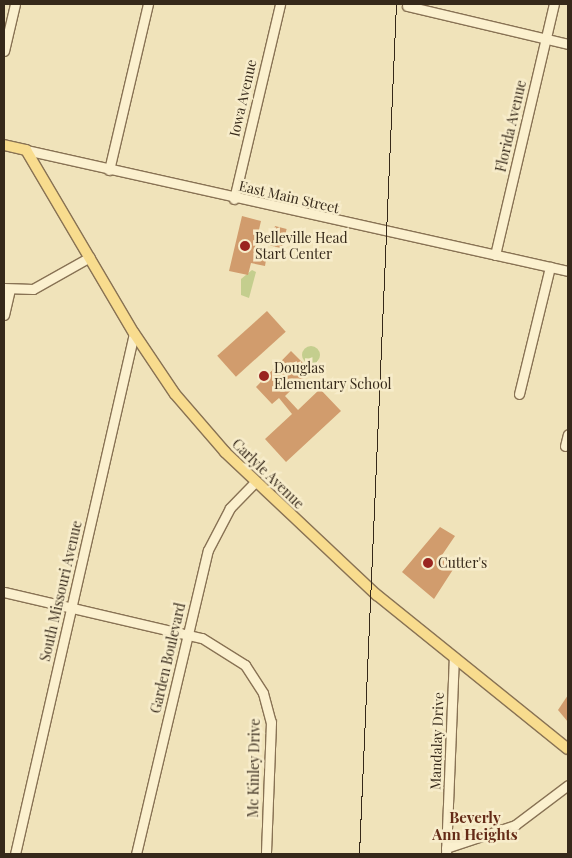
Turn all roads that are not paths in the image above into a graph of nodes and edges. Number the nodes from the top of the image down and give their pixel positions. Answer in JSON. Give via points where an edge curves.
{"nodes":[{"id":1,"x":14,"y":4,"type":"edge"},
{"id":2,"x":148,"y":4,"type":"edge"},
{"id":3,"x":280,"y":4,"type":"edge"},
{"id":4,"x":554,"y":4,"type":"edge"},
{"id":5,"x":407,"y":6,"type":"dead end"},
{"id":6,"x":546,"y":38,"type":"junction"},
{"id":7,"x":568,"y":44,"type":"edge"},
{"id":8,"x":4,"y":52,"type":"edge"},
{"id":9,"x":4,"y":145,"type":"edge"},
{"id":10,"x":26,"y":150,"type":"junction"},
{"id":11,"x":109,"y":170,"type":"junction"},
{"id":12,"x":234,"y":198,"type":"junction"},
{"id":13,"x":495,"y":255,"type":"junction"},
{"id":14,"x":90,"y":257,"type":"junction"},
{"id":15,"x":550,"y":267,"type":"junction"},
{"id":16,"x":568,"y":271,"type":"edge"},
{"id":17,"x":7,"y":289,"type":"edge"},
{"id":18,"x":4,"y":316,"type":"edge"},
{"id":19,"x":134,"y":333,"type":"junction"},
{"id":20,"x":519,"y":394,"type":"dead end"},
{"id":21,"x":568,"y":434,"type":"edge"},
{"id":22,"x":565,"y":446,"type":"dead end"},
{"id":23,"x":255,"y":482,"type":"junction"},
{"id":24,"x":4,"y":592,"type":"edge"},
{"id":25,"x":72,"y":607,"type":"junction"},
{"id":26,"x":187,"y":634,"type":"junction"},
{"id":27,"x":454,"y":659,"type":"junction"},
{"id":28,"x":568,"y":749,"type":"edge"},
{"id":29,"x":568,"y":785,"type":"edge"},
{"id":30,"x":446,"y":851,"type":"edge"},
{"id":31,"x":15,"y":854,"type":"edge"},
{"id":32,"x":136,"y":854,"type":"edge"},
{"id":33,"x":266,"y":854,"type":"edge"}],
"edges":[{"from":1,"to":8,"type":"street"},
{"from":2,"to":11,"type":"street"},
{"from":3,"to":12,"type":"street","name":"Iowa Avenue"},
{"from":4,"to":6,"type":"street","name":"Florida Avenue"},
{"from":5,"to":6,"type":"street"},
{"from":6,"to":7,"type":"street"},
{"from":6,"to":13,"type":"street","name":"Florida Avenue"},
{"from":9,"to":10,"type":"main road","name":"East Main Street"},
{"from":10,"to":11,"type":"street","name":"East Main Street"},
{"from":10,"to":14,"type":"main road","name":"Carlyle Avenue"},
{"from":11,"to":12,"type":"street","name":"East Main Street"},
{"from":12,"to":13,"type":"street","name":"East Main Street"},
{"from":13,"to":15,"type":"street","name":"East Main Street"},
{"from":14,"to":17,"type":"street","via":[[33,289]]},
{"from":14,"to":19,"type":"main road","name":"Carlyle Avenue"},
{"from":15,"to":16,"type":"street","name":"East Main Street"},
{"from":15,"to":20,"type":"street"},
{"from":17,"to":18,"type":"street"},
{"from":19,"to":23,"type":"main road","name":"Carlyle Avenue","via":[[175,394]]},
{"from":19,"to":25,"type":"street","name":"South Missouri Avenue"},
{"from":21,"to":22,"type":"street"},
{"from":23,"to":26,"type":"street","name":"Garden Boulevard","via":[[230,508],[214,534]]},
{"from":23,"to":27,"type":"main road","name":"Carlyle Avenue"},
{"from":24,"to":25,"type":"street","name":"Mc Kinley Drive"},
{"from":25,"to":26,"type":"street","name":"Mc Kinley Drive"},
{"from":25,"to":31,"type":"street","name":"South Missouri Avenue"},
{"from":26,"to":32,"type":"street","name":"Garden Boulevard"},
{"from":26,"to":33,"type":"street","name":"Mc Kinley Drive","via":[[232,653],[263,693],[271,722]]},
{"from":27,"to":28,"type":"main road","name":"Carlyle Avenue"},
{"from":27,"to":30,"type":"street","name":"Mandalay Drive"},
{"from":29,"to":30,"type":"street","via":[[514,825]]}]}
